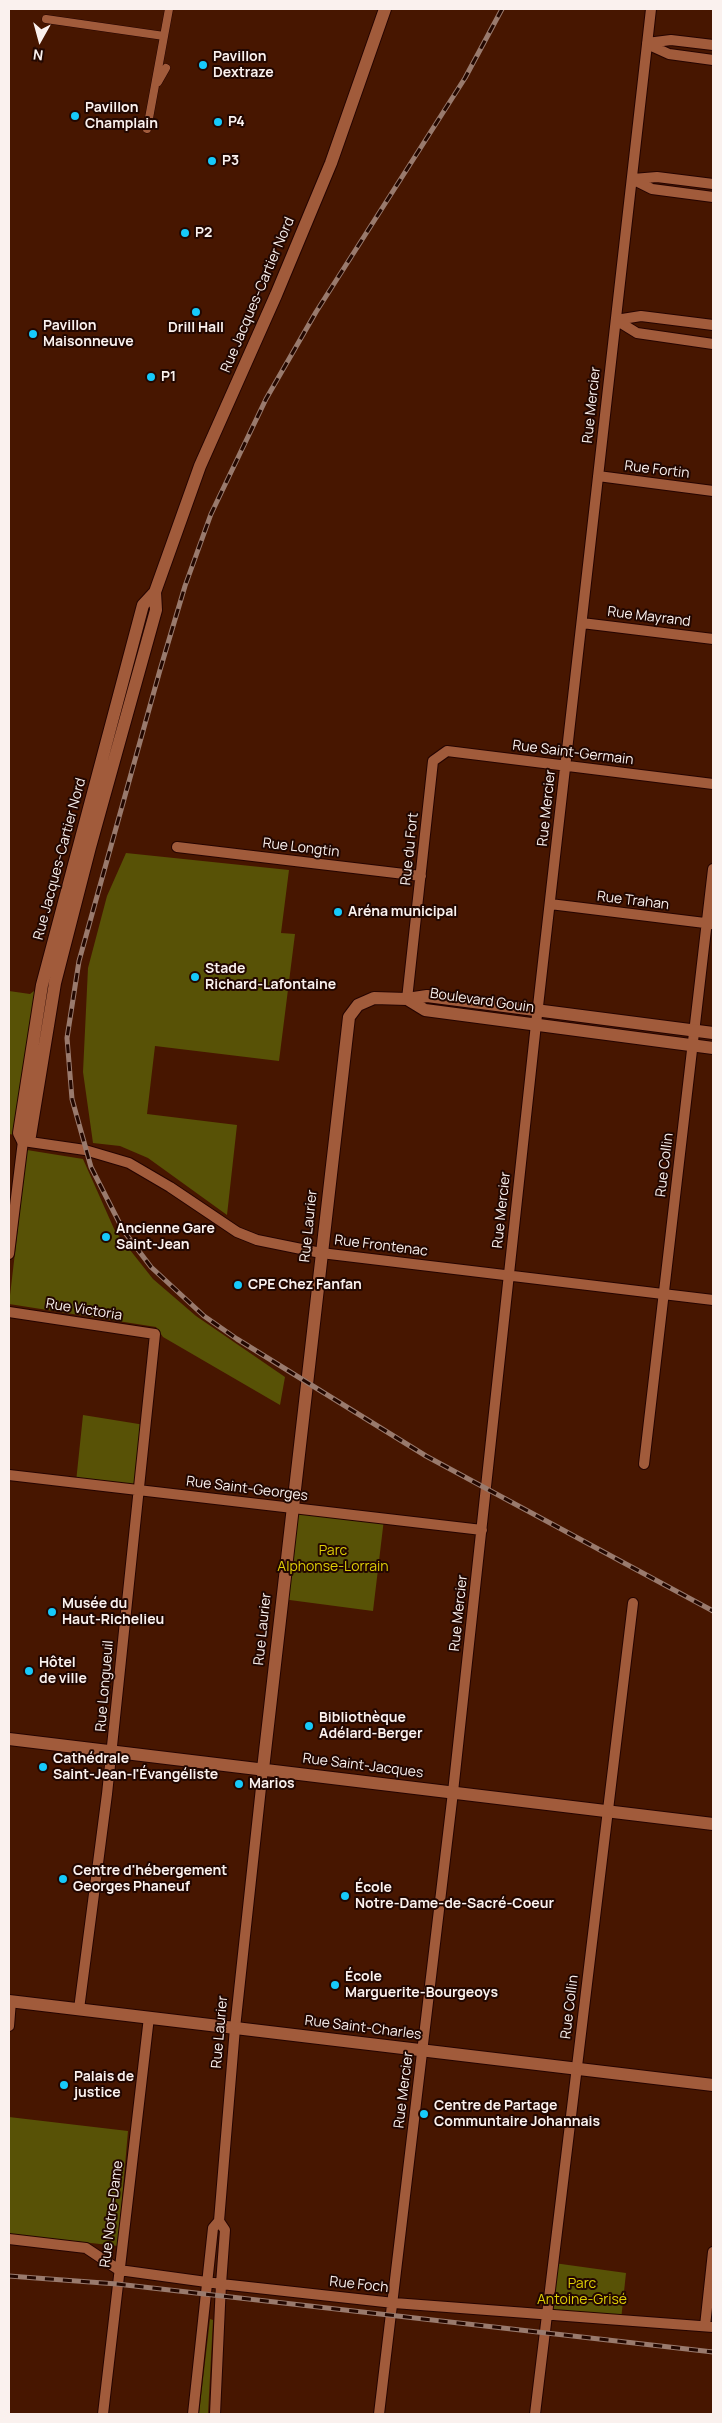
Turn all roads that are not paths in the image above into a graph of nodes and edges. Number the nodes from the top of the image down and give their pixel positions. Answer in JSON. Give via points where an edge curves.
{"nodes":[{"id":1,"x":169,"y":9,"type":"edge"},
{"id":2,"x":174,"y":9,"type":"edge"},
{"id":3,"x":384,"y":9,"type":"edge"},
{"id":4,"x":651,"y":9,"type":"edge"},
{"id":5,"x":168,"y":18,"type":"junction"},
{"id":6,"x":46,"y":19,"type":"dead end"},
{"id":7,"x":164,"y":36,"type":"junction"},
{"id":8,"x":647,"y":44,"type":"junction"},
{"id":9,"x":713,"y":45,"type":"edge"},
{"id":10,"x":713,"y":60,"type":"edge"},
{"id":11,"x":166,"y":68,"type":"dead end"},
{"id":12,"x":155,"y":88,"type":"junction"},
{"id":13,"x":147,"y":129,"type":"dead end"},
{"id":14,"x":632,"y":179,"type":"junction"},
{"id":15,"x":713,"y":184,"type":"edge"},
{"id":16,"x":713,"y":198,"type":"edge"},
{"id":17,"x":616,"y":320,"type":"junction"},
{"id":18,"x":713,"y":325,"type":"edge"},
{"id":19,"x":713,"y":344,"type":"edge"},
{"id":20,"x":598,"y":476,"type":"junction"},
{"id":21,"x":713,"y":491,"type":"edge"},
{"id":22,"x":582,"y":623,"type":"junction"},
{"id":23,"x":713,"y":639,"type":"edge"},
{"id":24,"x":433,"y":761,"type":"joint"},
{"id":25,"x":566,"y":765,"type":"junction"},
{"id":26,"x":713,"y":784,"type":"edge"},
{"id":27,"x":177,"y":847,"type":"dead end"},
{"id":28,"x":713,"y":869,"type":"edge"},
{"id":29,"x":421,"y":876,"type":"junction"},
{"id":30,"x":550,"y":904,"type":"junction"},
{"id":31,"x":710,"y":924,"type":"edge"},
{"id":32,"x":407,"y":999,"type":"junction"},
{"id":33,"x":538,"y":1010,"type":"junction"},
{"id":34,"x":536,"y":1024,"type":"junction"},
{"id":35,"x":695,"y":1031,"type":"junction"},
{"id":36,"x":713,"y":1033,"type":"edge"},
{"id":37,"x":693,"y":1045,"type":"junction"},
{"id":38,"x":713,"y":1048,"type":"edge"},
{"id":39,"x":9,"y":1139,"type":"edge"},
{"id":40,"x":23,"y":1141,"type":"junction"},
{"id":41,"x":321,"y":1253,"type":"junction"},
{"id":42,"x":9,"y":1254,"type":"edge"},
{"id":43,"x":508,"y":1276,"type":"junction"},
{"id":44,"x":664,"y":1295,"type":"junction"},
{"id":45,"x":713,"y":1300,"type":"edge"},
{"id":46,"x":9,"y":1312,"type":"edge"},
{"id":47,"x":154,"y":1334,"type":"joint"},
{"id":48,"x":644,"y":1464,"type":"dead end"},
{"id":49,"x":9,"y":1474,"type":"edge"},
{"id":50,"x":139,"y":1490,"type":"junction"},
{"id":51,"x":292,"y":1508,"type":"junction"},
{"id":52,"x":482,"y":1530,"type":"junction"},
{"id":53,"x":633,"y":1603,"type":"dead end"},
{"id":54,"x":9,"y":1739,"type":"edge"},
{"id":55,"x":112,"y":1750,"type":"junction"},
{"id":56,"x":264,"y":1769,"type":"junction"},
{"id":57,"x":453,"y":1792,"type":"junction"},
{"id":58,"x":608,"y":1811,"type":"junction"},
{"id":59,"x":713,"y":1824,"type":"edge"},
{"id":60,"x":10,"y":2001,"type":"edge"},
{"id":61,"x":79,"y":2009,"type":"junction"},
{"id":62,"x":149,"y":2018,"type":"junction"},
{"id":63,"x":9,"y":2026,"type":"edge"},
{"id":64,"x":235,"y":2028,"type":"junction"},
{"id":65,"x":422,"y":2050,"type":"junction"},
{"id":66,"x":577,"y":2069,"type":"junction"},
{"id":67,"x":713,"y":2085,"type":"edge"},
{"id":68,"x":219,"y":2221,"type":"junction"},
{"id":69,"x":9,"y":2239,"type":"edge"},
{"id":70,"x":713,"y":2252,"type":"edge"},
{"id":71,"x":119,"y":2270,"type":"junction"},
{"id":72,"x":208,"y":2282,"type":"junction"},
{"id":73,"x":220,"y":2284,"type":"junction"},
{"id":74,"x":394,"y":2303,"type":"junction"},
{"id":75,"x":548,"y":2314,"type":"junction"},
{"id":76,"x":709,"y":2327,"type":"edge"},
{"id":77,"x":102,"y":2414,"type":"edge"},
{"id":78,"x":193,"y":2414,"type":"edge"},
{"id":79,"x":215,"y":2414,"type":"edge"},
{"id":80,"x":379,"y":2414,"type":"edge"},
{"id":81,"x":535,"y":2414,"type":"edge"}],
"edges":[{"from":1,"to":5,"type":"street"},
{"from":2,"to":5,"type":"street"},
{"from":3,"to":40,"type":"street","name":"Rue Jacques-Cartier Nord","via":[[331,163],[200,466],[155,592],[156,610],[55,983],[30,1136]]},
{"from":4,"to":8,"type":"street","name":"Rue Mercier"},
{"from":5,"to":7,"type":"street"},
{"from":6,"to":7,"type":"street"},
{"from":7,"to":12,"type":"street"},
{"from":8,"to":9,"type":"street","via":[[671,40]]},
{"from":8,"to":10,"type":"street","via":[[669,54]]},
{"from":8,"to":14,"type":"street","name":"Rue Mercier"},
{"from":11,"to":12,"type":"street"},
{"from":12,"to":13,"type":"street"},
{"from":14,"to":15,"type":"street","via":[[657,177]]},
{"from":14,"to":16,"type":"street","via":[[652,189]]},
{"from":14,"to":17,"type":"street","name":"Rue Mercier"},
{"from":17,"to":18,"type":"street","via":[[641,316]]},
{"from":17,"to":19,"type":"street","via":[[637,334]]},
{"from":17,"to":20,"type":"street","name":"Rue Mercier"},
{"from":20,"to":21,"type":"street","name":"Rue Fortin"},
{"from":20,"to":22,"type":"street","name":"Rue Mercier"},
{"from":22,"to":23,"type":"street","name":"Rue Mayrand"},
{"from":22,"to":25,"type":"street","name":"Rue Mercier"},
{"from":24,"to":25,"type":"street","name":"Rue Saint-Germain","via":[[446,751]]},
{"from":24,"to":29,"type":"street","name":"Rue du Fort"},
{"from":25,"to":26,"type":"street","name":"Rue Saint-Germain"},
{"from":25,"to":30,"type":"street","name":"Rue Mercier"},
{"from":27,"to":29,"type":"street","name":"Rue Longtin"},
{"from":28,"to":31,"type":"street","name":"Rue Collin"},
{"from":29,"to":32,"type":"street","name":"Rue du Fort"},
{"from":30,"to":31,"type":"street","name":"Rue Trahan"},
{"from":30,"to":33,"type":"street","name":"Rue Mercier"},
{"from":31,"to":35,"type":"street","name":"Rue Collin"},
{"from":32,"to":33,"type":"street","name":"Boulevard Gouin","via":[[427,996]]},
{"from":32,"to":34,"type":"street","name":"Boulevard Gouin","via":[[425,1010]]},
{"from":32,"to":41,"type":"street","name":"Rue Laurier","via":[[374,998],[358,1005],[348,1017]]},
{"from":33,"to":34,"type":"street","name":"Rue Mercier"},
{"from":33,"to":35,"type":"street","name":"Boulevard Gouin"},
{"from":34,"to":37,"type":"street","name":"Boulevard Gouin"},
{"from":34,"to":43,"type":"street","name":"Rue Mercier"},
{"from":35,"to":36,"type":"street","name":"Boulevard Gouin"},
{"from":35,"to":37,"type":"street","name":"Rue Collin"},
{"from":37,"to":38,"type":"street","name":"Boulevard Gouin"},
{"from":37,"to":44,"type":"street","name":"Rue Collin"},
{"from":39,"to":40,"type":"street","name":"Rue Frontenac"},
{"from":40,"to":41,"type":"street","name":"Rue Frontenac","via":[[85,1150],[129,1163],[237,1232],[257,1240]]},
{"from":40,"to":42,"type":"street","name":"Rue Jacques-Cartier Nord"},
{"from":41,"to":43,"type":"street","name":"Rue Frontenac"},
{"from":41,"to":51,"type":"street","name":"Rue Laurier"},
{"from":43,"to":44,"type":"street","name":"Rue Frontenac"},
{"from":43,"to":52,"type":"street","name":"Rue Mercier"},
{"from":44,"to":45,"type":"street","name":"Rue Frontenac"},
{"from":44,"to":48,"type":"street","name":"Rue Collin"},
{"from":46,"to":47,"type":"street","name":"Rue Victoria"},
{"from":47,"to":50,"type":"street","name":"Rue Longueuil"},
{"from":49,"to":50,"type":"street","name":"Rue Saint-Georges"},
{"from":50,"to":51,"type":"street","name":"Rue Saint-Georges"},
{"from":50,"to":55,"type":"street","name":"Rue Longueuil"},
{"from":51,"to":52,"type":"street","name":"Rue Saint-Georges"},
{"from":51,"to":56,"type":"street","name":"Rue Laurier"},
{"from":52,"to":57,"type":"street","name":"Rue Mercier"},
{"from":53,"to":58,"type":"street","name":"Rue Collin"},
{"from":54,"to":55,"type":"street","name":"Rue Saint-Jacques"},
{"from":55,"to":56,"type":"street","name":"Rue Saint-Jacques"},
{"from":55,"to":61,"type":"street","name":"Rue Longueuil"},
{"from":56,"to":57,"type":"street","name":"Rue Saint-Jacques"},
{"from":56,"to":64,"type":"street","name":"Rue Laurier"},
{"from":57,"to":58,"type":"street","name":"Rue Saint-Jacques"},
{"from":57,"to":65,"type":"street","name":"Rue Mercier"},
{"from":58,"to":59,"type":"street","name":"Rue Saint-Jacques"},
{"from":58,"to":66,"type":"street","name":"Rue Collin"},
{"from":60,"to":61,"type":"street","name":"Rue Saint-Charles"},
{"from":60,"to":63,"type":"street"},
{"from":61,"to":62,"type":"street","name":"Rue Saint-Charles"},
{"from":62,"to":64,"type":"street","name":"Rue Saint-Charles"},
{"from":62,"to":71,"type":"street","name":"Rue Notre-Dame"},
{"from":64,"to":65,"type":"street","name":"Rue Saint-Charles"},
{"from":64,"to":68,"type":"street","name":"Rue Laurier"},
{"from":65,"to":66,"type":"street","name":"Rue Saint-Charles"},
{"from":65,"to":74,"type":"street","name":"Rue Mercier"},
{"from":66,"to":67,"type":"street","name":"Rue Saint-Charles"},
{"from":66,"to":75,"type":"street","name":"Rue Collin"},
{"from":68,"to":72,"type":"street","name":"Rue Laurier","via":[[213,2228]]},
{"from":68,"to":73,"type":"street","name":"Rue Laurier","via":[[225,2230]]},
{"from":69,"to":71,"type":"street","name":"Rue Foch","via":[[86,2248]]},
{"from":70,"to":76,"type":"street"},
{"from":71,"to":72,"type":"street","name":"Rue Foch"},
{"from":71,"to":77,"type":"street","name":"Rue Notre-Dame"},
{"from":72,"to":73,"type":"street","name":"Rue Foch"},
{"from":72,"to":78,"type":"street","name":"Rue Laurier"},
{"from":73,"to":74,"type":"street","name":"Rue Foch"},
{"from":73,"to":79,"type":"street","name":"Rue Laurier"},
{"from":74,"to":75,"type":"street","name":"Rue Foch"},
{"from":74,"to":80,"type":"street","name":"Rue Mercier"},
{"from":75,"to":76,"type":"street","name":"Rue Foch"},
{"from":75,"to":81,"type":"street","name":"Rue Collin"}]}
